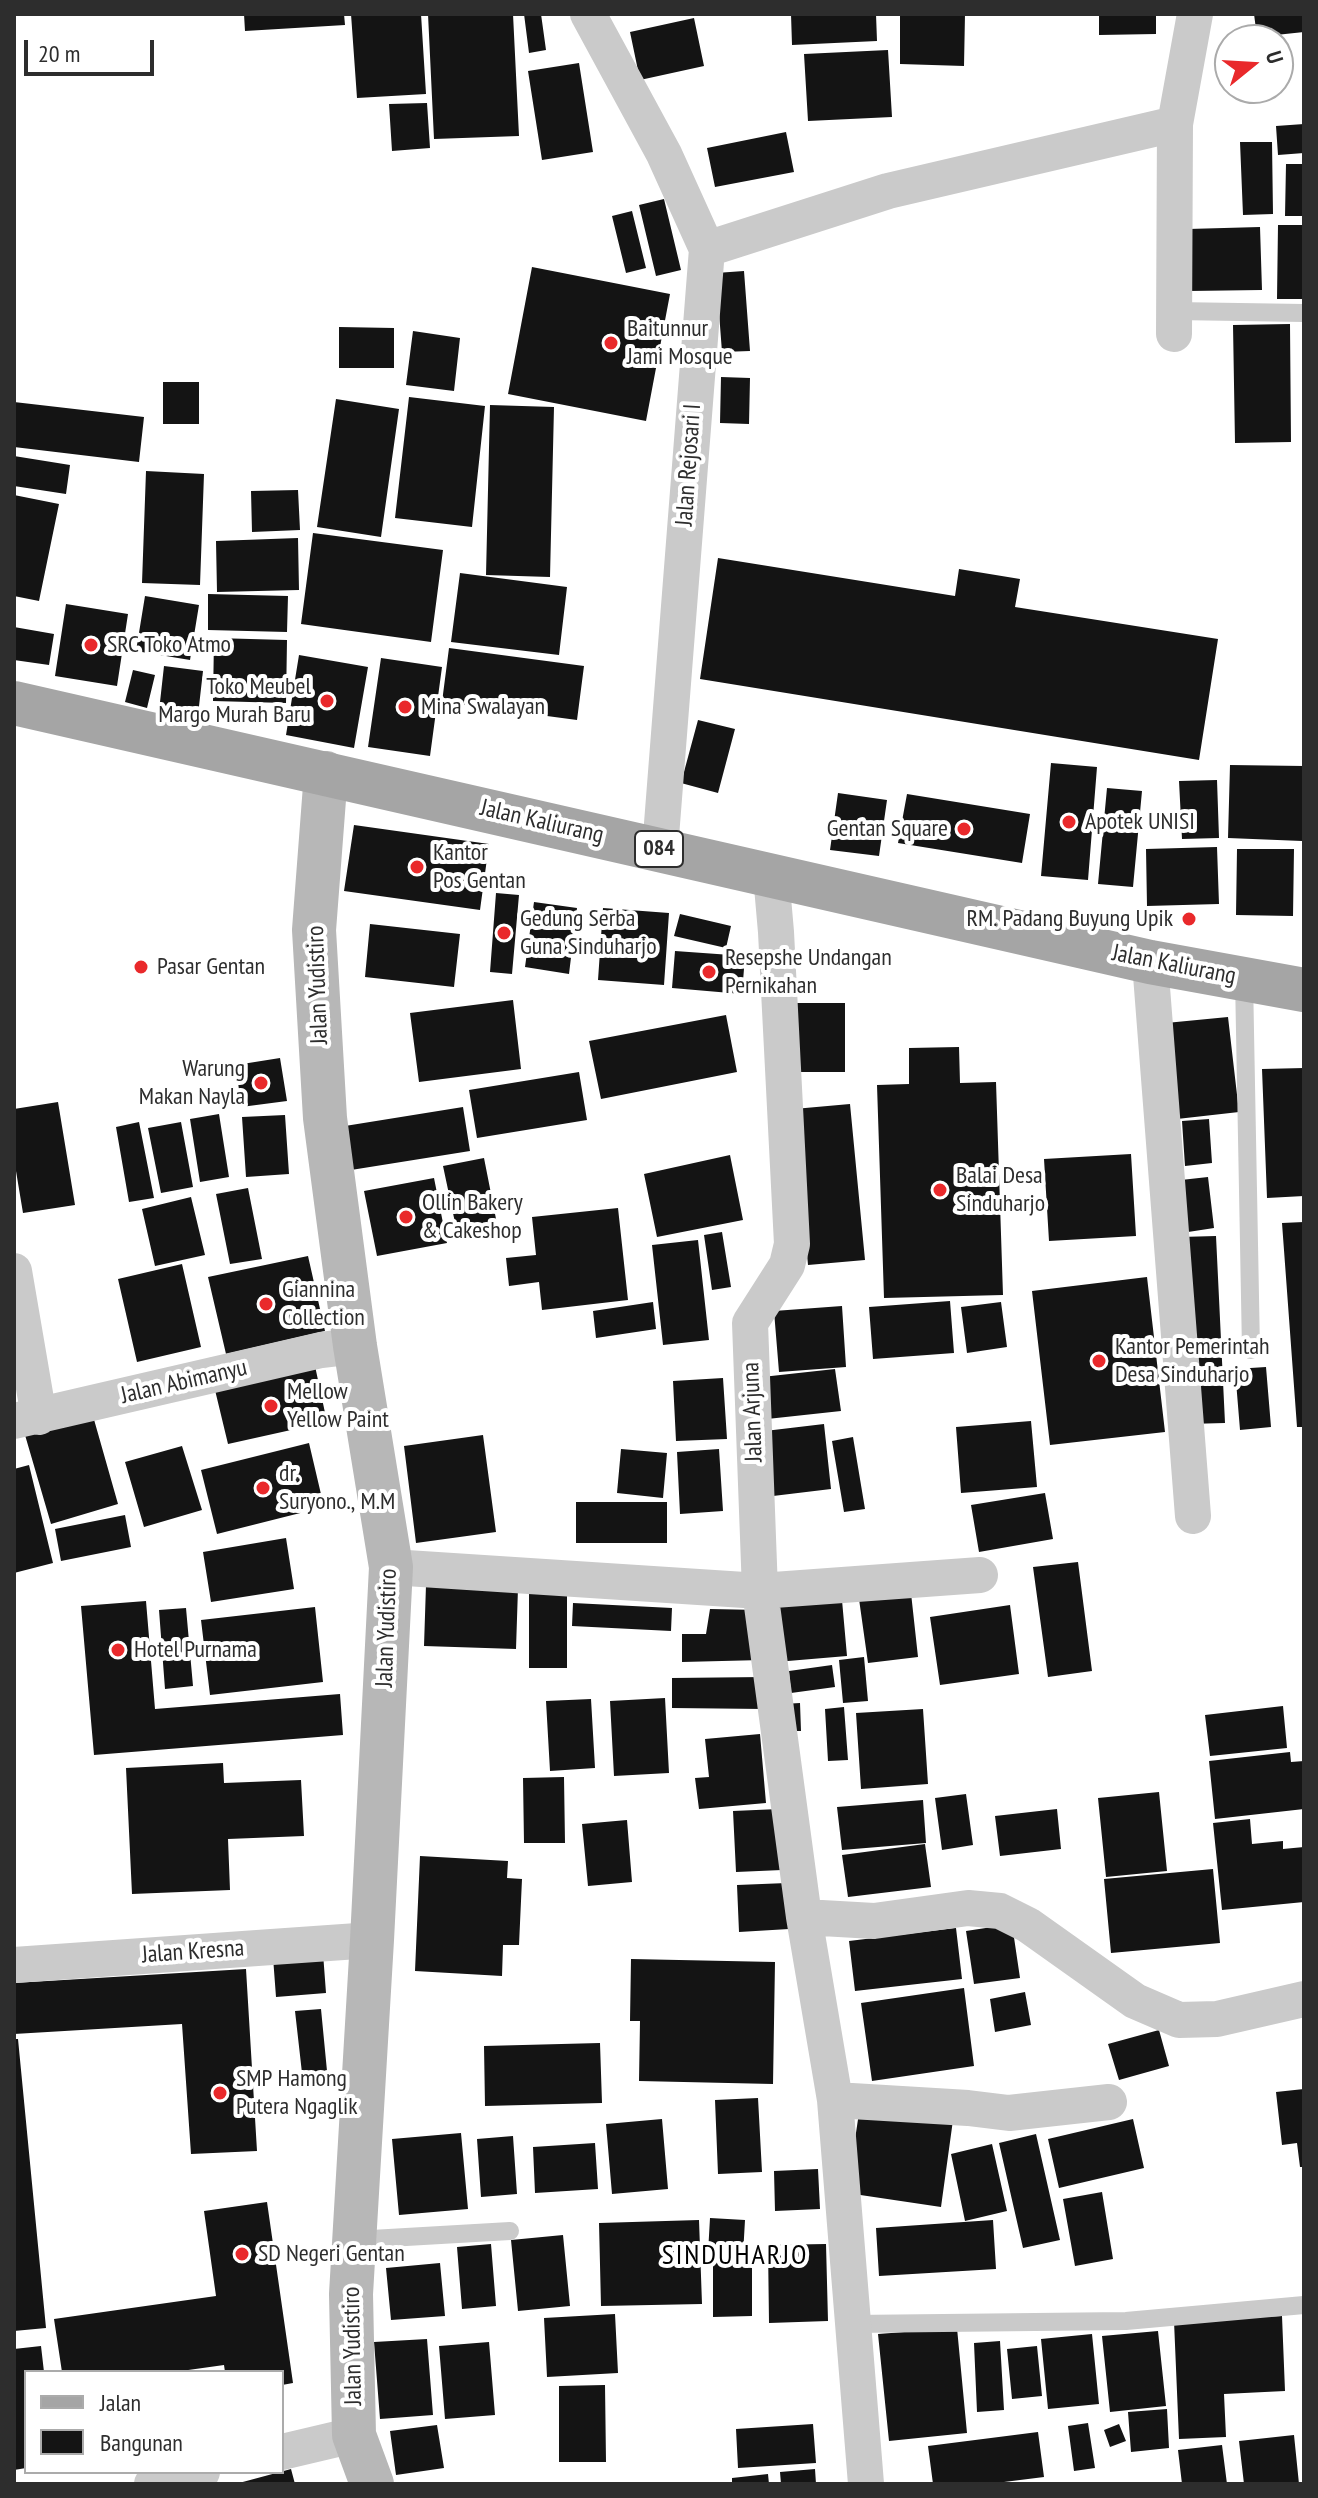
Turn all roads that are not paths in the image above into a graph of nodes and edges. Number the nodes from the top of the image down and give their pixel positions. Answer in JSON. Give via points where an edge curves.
{"nodes":[{"id":1,"x":588,"y":14,"type":"edge"},
{"id":2,"x":1195,"y":14,"type":"edge"},
{"id":3,"x":1175,"y":124,"type":"junction"},
{"id":4,"x":707,"y":249,"type":"junction"},
{"id":5,"x":1304,"y":313,"type":"edge"},
{"id":6,"x":1174,"y":323,"type":"joint"},
{"id":7,"x":14,"y":703,"type":"edge"},
{"id":8,"x":326,"y":773,"type":"junction"},
{"id":9,"x":660,"y":849,"type":"junction"},
{"id":10,"x":771,"y":875,"type":"junction"},
{"id":11,"x":1150,"y":962,"type":"junction"},
{"id":12,"x":1244,"y":978,"type":"junction"},
{"id":13,"x":1304,"y":990,"type":"edge"},
{"id":14,"x":14,"y":1271,"type":"edge"},
{"id":15,"x":355,"y":1346,"type":"junction"},
{"id":16,"x":1251,"y":1350,"type":"dead end"},
{"id":17,"x":26,"y":1419,"type":"edge"},
{"id":18,"x":1193,"y":1516,"type":"dead end"},
{"id":19,"x":391,"y":1567,"type":"junction"},
{"id":20,"x":980,"y":1575,"type":"dead end"},
{"id":21,"x":760,"y":1591,"type":"junction"},
{"id":22,"x":804,"y":1917,"type":"junction"},
{"id":23,"x":372,"y":1940,"type":"junction"},
{"id":24,"x":14,"y":1965,"type":"edge"},
{"id":25,"x":1304,"y":1999,"type":"edge"},
{"id":26,"x":835,"y":2100,"type":"junction"},
{"id":27,"x":1109,"y":2102,"type":"dead end"},
{"id":28,"x":510,"y":2231,"type":"dead end"},
{"id":29,"x":354,"y":2240,"type":"junction"},
{"id":30,"x":1304,"y":2305,"type":"edge"},
{"id":31,"x":852,"y":2324,"type":"junction"},
{"id":32,"x":354,"y":2435,"type":"junction"},
{"id":33,"x":284,"y":2452,"type":"edge"},
{"id":34,"x":194,"y":2474,"type":"edge"},
{"id":35,"x":152,"y":2484,"type":"edge"},
{"id":36,"x":372,"y":2484,"type":"edge"},
{"id":37,"x":866,"y":2484,"type":"edge"}],
"edges":[{"from":1,"to":4,"type":"street","name":"Jalan Rejosari I","via":[[664,154]]},
{"from":2,"to":3,"type":"street"},
{"from":3,"to":4,"type":"street","via":[[888,191]]},
{"from":3,"to":6,"type":"street"},
{"from":4,"to":9,"type":"street","name":"Jalan Rejosari I"},
{"from":5,"to":6,"type":"lane"},
{"from":7,"to":8,"type":"main road","name":"Jalan Kaliurang","number":"084"},
{"from":8,"to":9,"type":"main road","name":"Jalan Kaliurang","number":"084"},
{"from":8,"to":15,"type":"street","name":"Jalan Yudistiro","via":[[314,930],[325,1118]]},
{"from":9,"to":10,"type":"main road","name":"Jalan Kaliurang","number":"084"},
{"from":10,"to":11,"type":"main road","name":"Jalan Kaliurang","number":"084"},
{"from":10,"to":21,"type":"street","name":"Jalan Arjuna","via":[[792,1244],[787,1265],[750,1323]]},
{"from":11,"to":12,"type":"main road","name":"Jalan Kaliurang","number":"084"},
{"from":11,"to":18,"type":"street"},
{"from":12,"to":13,"type":"main road","name":"Jalan Kaliurang","number":"084"},
{"from":12,"to":16,"type":"lane"},
{"from":14,"to":17,"type":"street"},
{"from":15,"to":17,"type":"street","name":"Jalan Abimanyu"},
{"from":15,"to":19,"type":"street","name":"Jalan Yudistiro"},
{"from":19,"to":21,"type":"street"},
{"from":19,"to":23,"type":"street","name":"Jalan Yudistiro"},
{"from":20,"to":21,"type":"street"},
{"from":21,"to":22,"type":"street","name":"Jalan Arjuna"},
{"from":22,"to":25,"type":"street","via":[[874,1921],[968,1908],[1000,1911],[1135,2001],[1179,2020],[1217,2019]]},
{"from":22,"to":26,"type":"street","name":"Jalan Arjuna"},
{"from":23,"to":24,"type":"street","name":"Jalan Kresna"},
{"from":23,"to":29,"type":"street","name":"Jalan Yudistiro"},
{"from":26,"to":27,"type":"street","via":[[1009,2113]]},
{"from":26,"to":31,"type":"street","name":"Jalan Arjuna"},
{"from":28,"to":29,"type":"lane"},
{"from":29,"to":32,"type":"street","name":"Jalan Yudistiro"},
{"from":30,"to":31,"type":"lane","via":[[1126,2321]]},
{"from":31,"to":37,"type":"street","name":"Jalan Arjuna"},
{"from":32,"to":33,"type":"street"},
{"from":32,"to":36,"type":"street","name":"Jalan Yudistiro"},
{"from":34,"to":35,"type":"street"}]}
